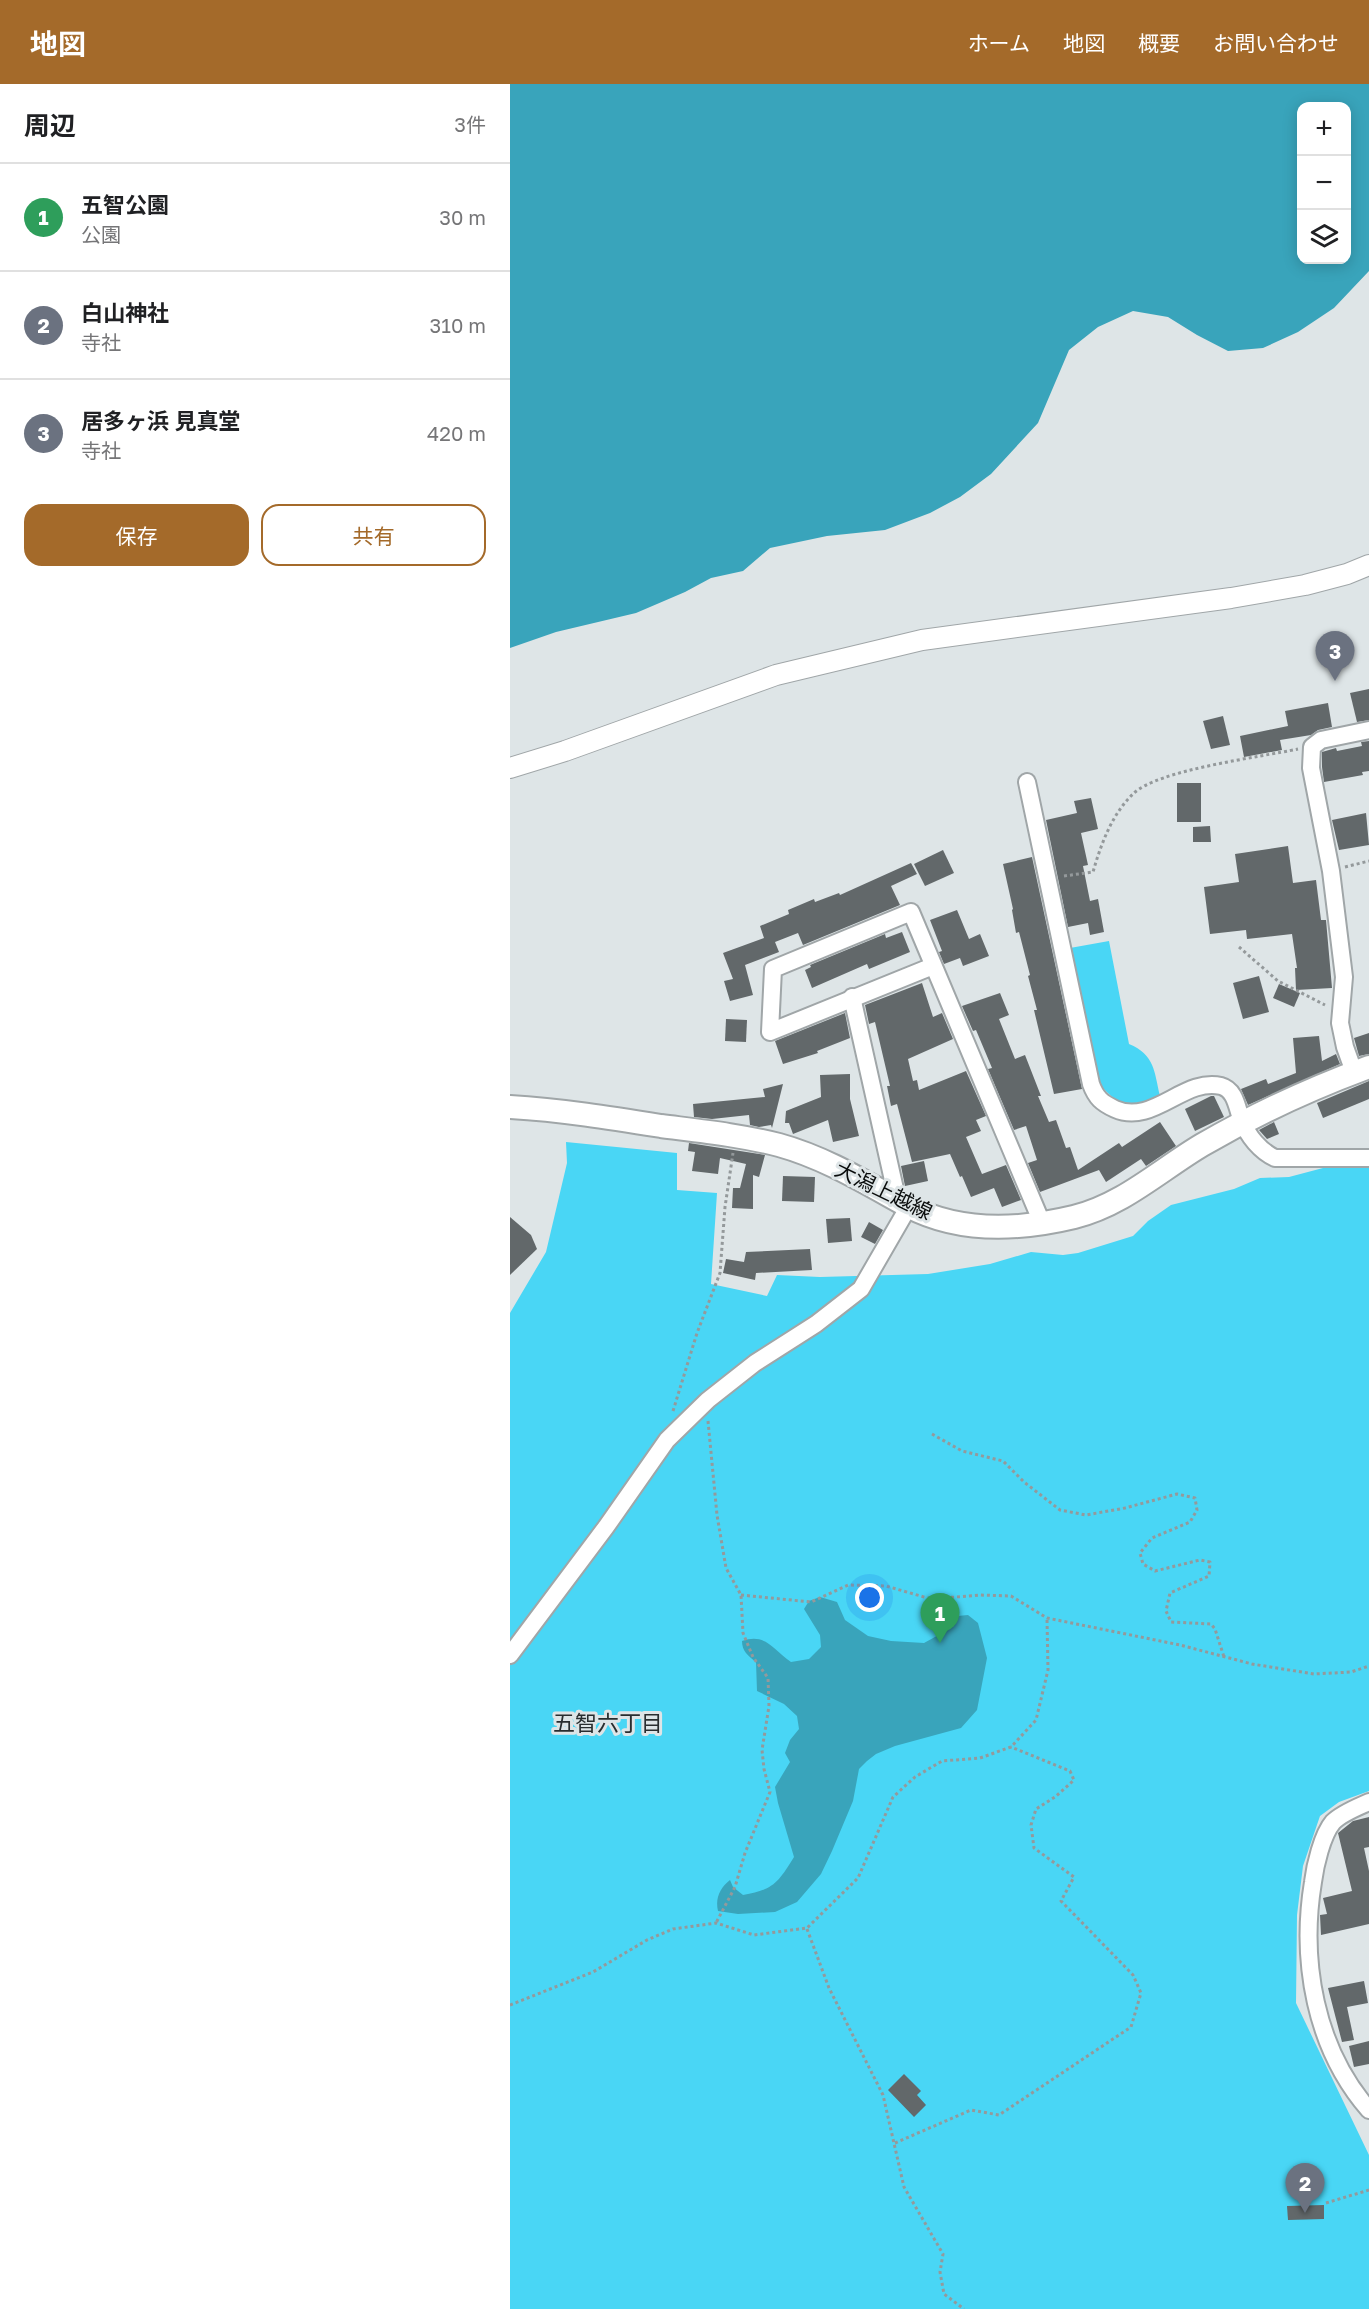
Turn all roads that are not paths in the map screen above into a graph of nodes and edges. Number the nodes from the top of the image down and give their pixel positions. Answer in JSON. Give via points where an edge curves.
{"nodes":[{"id":1,"x":1369,"y":564,"type":"edge"},
{"id":2,"x":1347,"y":574,"type":"junction"},
{"id":3,"x":1369,"y":575,"type":"edge"},
{"id":4,"x":1369,"y":730,"type":"edge"},
{"id":5,"x":510,"y":768,"type":"edge"},
{"id":6,"x":1028,"y":782,"type":"dead end"},
{"id":7,"x":933,"y":966,"type":"junction"},
{"id":8,"x":852,"y":997,"type":"junction"},
{"id":9,"x":1362,"y":1070,"type":"edge"},
{"id":10,"x":510,"y":1107,"type":"edge"},
{"id":11,"x":1243,"y":1122,"type":"junction"},
{"id":12,"x":1369,"y":1158,"type":"edge"},
{"id":13,"x":903,"y":1202,"type":"junction"},
{"id":14,"x":1042,"y":1223,"type":"junction"},
{"id":15,"x":510,"y":1655,"type":"edge"},
{"id":16,"x":1369,"y":1802,"type":"edge"},
{"id":17,"x":1369,"y":2110,"type":"edge"}],
"edges":[{"from":1,"to":2,"type":"street"},
{"from":2,"to":3,"type":"street"},
{"from":2,"to":5,"type":"street","via":[[1231,598],[922,639],[776,675]]},
{"from":4,"to":9,"type":"street","via":[[1321,740],[1312,747],[1311,768],[1331,871],[1344,977],[1340,1013],[1345,1047]]},
{"from":6,"to":11,"type":"street","via":[[1096,1098],[1120,1112],[1135,1112],[1149,1110],[1195,1088],[1223,1087],[1232,1092]]},
{"from":7,"to":8,"type":"street"},
{"from":7,"to":8,"type":"street","via":[[911,912],[773,969],[770,1032]]},
{"from":7,"to":14,"type":"street"},
{"from":8,"to":13,"type":"street"},
{"from":9,"to":11,"type":"main road","name":"大潟上越線"},
{"from":10,"to":13,"type":"main road","name":"大潟上越線","via":[[736,1136],[781,1146],[812,1156]]},
{"from":11,"to":12,"type":"street","via":[[1264,1153],[1275,1158]]},
{"from":11,"to":14,"type":"main road","name":"大潟上越線","via":[[1096,1211]]},
{"from":13,"to":14,"type":"main road","name":"大潟上越線","via":[[955,1222],[981,1226],[1010,1228]]},
{"from":13,"to":15,"type":"street","via":[[861,1289],[755,1363],[708,1400],[667,1440]]},
{"from":16,"to":17,"type":"street","via":[[1333,1822],[1324,1842],[1312,1887],[1307,1948],[1311,1980],[1331,2050]]}]}
